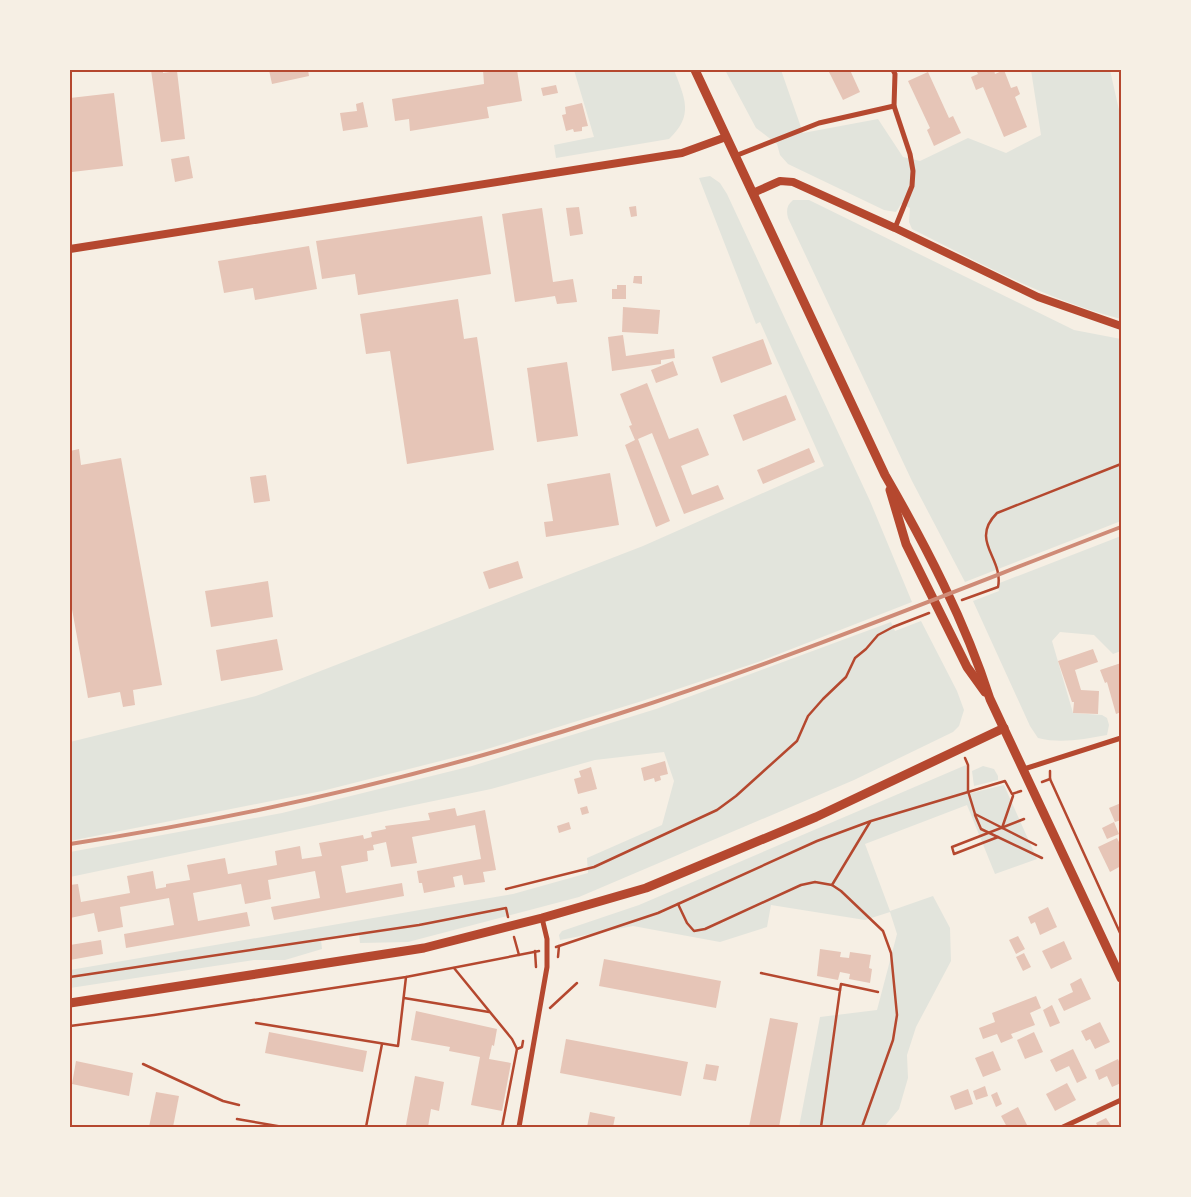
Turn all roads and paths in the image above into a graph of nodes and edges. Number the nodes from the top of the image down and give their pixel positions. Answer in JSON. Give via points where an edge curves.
{"nodes":[{"id":1,"x":695,"y":70,"type":"edge"},
{"id":2,"x":893,"y":70,"type":"edge"},
{"id":3,"x":894,"y":106,"type":"junction"},
{"id":4,"x":726,"y":137,"type":"junction"},
{"id":5,"x":735,"y":156,"type":"junction"},
{"id":6,"x":753,"y":193,"type":"junction"},
{"id":7,"x":895,"y":228,"type":"junction"},
{"id":8,"x":70,"y":249,"type":"edge"},
{"id":9,"x":1121,"y":326,"type":"edge"},
{"id":10,"x":1121,"y":464,"type":"edge"},
{"id":11,"x":885,"y":475,"type":"junction"},
{"id":12,"x":998,"y":587,"type":"dead end"},
{"id":13,"x":893,"y":627,"type":"dead end"},
{"id":14,"x":990,"y":699,"type":"junction"},
{"id":15,"x":1004,"y":728,"type":"junction"},
{"id":16,"x":1121,"y":738,"type":"edge"},
{"id":17,"x":961,"y":748,"type":"junction"},
{"id":18,"x":1024,"y":769,"type":"junction"},
{"id":19,"x":1050,"y":770,"type":"dead end"},
{"id":20,"x":1050,"y":779,"type":"junction"},
{"id":21,"x":1031,"y":787,"type":"junction"},
{"id":22,"x":968,"y":791,"type":"junction"},
{"id":23,"x":1013,"y":796,"type":"dead end"},
{"id":24,"x":975,"y":814,"type":"junction"},
{"id":25,"x":1024,"y":819,"type":"dead end"},
{"id":26,"x":870,"y":821,"type":"junction"},
{"id":27,"x":1002,"y":828,"type":"junction"},
{"id":28,"x":989,"y":833,"type":"junction"},
{"id":29,"x":998,"y":837,"type":"junction"},
{"id":30,"x":1036,"y":845,"type":"dead end"},
{"id":31,"x":1042,"y":858,"type":"dead end"},
{"id":32,"x":832,"y":885,"type":"junction"},
{"id":33,"x":506,"y":889,"type":"dead end"},
{"id":34,"x":678,"y":904,"type":"junction"},
{"id":35,"x":506,"y":908,"type":"dead end"},
{"id":36,"x":542,"y":918,"type":"junction"},
{"id":37,"x":1121,"y":935,"type":"edge"},
{"id":38,"x":547,"y":948,"type":"junction"},
{"id":39,"x":535,"y":951,"type":"junction"},
{"id":40,"x":454,"y":968,"type":"junction"},
{"id":41,"x":537,"y":971,"type":"dead end"},
{"id":42,"x":761,"y":973,"type":"dead end"},
{"id":43,"x":70,"y":977,"type":"edge"},
{"id":44,"x":406,"y":977,"type":"junction"},
{"id":45,"x":1121,"y":978,"type":"edge"},
{"id":46,"x":577,"y":983,"type":"dead end"},
{"id":47,"x":840,"y":990,"type":"junction"},
{"id":48,"x":878,"y":992,"type":"dead end"},
{"id":49,"x":404,"y":998,"type":"junction"},
{"id":50,"x":70,"y":1003,"type":"edge"},
{"id":51,"x":550,"y":1008,"type":"dead end"},
{"id":52,"x":490,"y":1012,"type":"junction"},
{"id":53,"x":256,"y":1023,"type":"dead end"},
{"id":54,"x":70,"y":1026,"type":"edge"},
{"id":55,"x":524,"y":1038,"type":"dead end"},
{"id":56,"x":382,"y":1044,"type":"junction"},
{"id":57,"x":517,"y":1048,"type":"junction"},
{"id":58,"x":143,"y":1064,"type":"dead end"},
{"id":59,"x":1121,"y":1100,"type":"edge"},
{"id":60,"x":239,"y":1105,"type":"dead end"},
{"id":61,"x":237,"y":1119,"type":"dead end"},
{"id":62,"x":283,"y":1127,"type":"edge"},
{"id":63,"x":366,"y":1127,"type":"edge"},
{"id":64,"x":502,"y":1127,"type":"edge"},
{"id":65,"x":519,"y":1127,"type":"edge"},
{"id":66,"x":821,"y":1127,"type":"edge"},
{"id":67,"x":862,"y":1127,"type":"edge"},
{"id":68,"x":1063,"y":1127,"type":"edge"}],
"edges":[{"from":1,"to":4,"type":"main road"},
{"from":2,"to":3,"type":"street"},
{"from":3,"to":5,"type":"street","via":[[819,123]]},
{"from":3,"to":7,"type":"street","via":[[913,171],[912,186]]},
{"from":4,"to":5,"type":"main road"},
{"from":4,"to":8,"type":"street","via":[[682,153]]},
{"from":5,"to":6,"type":"main road"},
{"from":6,"to":7,"type":"street","via":[[780,181],[793,182]]},
{"from":6,"to":11,"type":"main road"},
{"from":7,"to":9,"type":"street","via":[[1038,297]]},
{"from":10,"to":12,"type":"path","via":[[997,513],[986,528],[985,536],[1000,578]]},
{"from":11,"to":14,"type":"main road","via":[[920,536],[978,662]]},
{"from":11,"to":14,"type":"main road","via":[[906,544],[967,667]]},
{"from":13,"to":33,"type":"path","via":[[878,635],[855,658],[848,674],[808,716],[797,741],[717,810],[594,867]]},
{"from":14,"to":15,"type":"main road"},
{"from":15,"to":17,"type":"main road"},
{"from":15,"to":18,"type":"main road"},
{"from":16,"to":18,"type":"street"},
{"from":17,"to":22,"type":"path","via":[[968,764]]},
{"from":17,"to":36,"type":"main road","via":[[816,817],[667,880]]},
{"from":18,"to":21,"type":"main road"},
{"from":19,"to":20,"type":"path"},
{"from":20,"to":21,"type":"path"},
{"from":20,"to":37,"type":"path"},
{"from":21,"to":22,"type":"path","via":[[1012,794],[1006,781]]},
{"from":21,"to":45,"type":"main road"},
{"from":22,"to":24,"type":"path"},
{"from":22,"to":26,"type":"path"},
{"from":23,"to":27,"type":"path"},
{"from":24,"to":27,"type":"path"},
{"from":24,"to":28,"type":"path","via":[[981,829]]},
{"from":25,"to":27,"type":"path"},
{"from":26,"to":32,"type":"path"},
{"from":26,"to":34,"type":"path","via":[[817,841]]},
{"from":27,"to":28,"type":"path"},
{"from":27,"to":30,"type":"path"},
{"from":28,"to":29,"type":"path"},
{"from":28,"to":29,"type":"path","via":[[952,847],[954,854]]},
{"from":29,"to":31,"type":"path"},
{"from":32,"to":34,"type":"path","via":[[815,882],[800,885],[705,930],[694,931]]},
{"from":32,"to":67,"type":"path","via":[[883,931],[891,953],[897,1015],[893,1040]]},
{"from":34,"to":38,"type":"path"},
{"from":35,"to":43,"type":"path","via":[[419,925]]},
{"from":36,"to":38,"type":"street"},
{"from":36,"to":50,"type":"main road","via":[[424,948]]},
{"from":38,"to":39,"type":"path"},
{"from":38,"to":65,"type":"street","via":[[547,967]]},
{"from":39,"to":40,"type":"path"},
{"from":39,"to":41,"type":"path"},
{"from":40,"to":44,"type":"path"},
{"from":40,"to":52,"type":"path"},
{"from":42,"to":47,"type":"path"},
{"from":44,"to":49,"type":"path"},
{"from":44,"to":54,"type":"path"},
{"from":46,"to":51,"type":"path"},
{"from":47,"to":48,"type":"path","via":[[841,984]]},
{"from":47,"to":66,"type":"path"},
{"from":49,"to":52,"type":"path"},
{"from":49,"to":56,"type":"path","via":[[398,1046]]},
{"from":52,"to":57,"type":"path"},
{"from":53,"to":56,"type":"path"},
{"from":55,"to":57,"type":"path","via":[[522,1047]]},
{"from":56,"to":63,"type":"path"},
{"from":57,"to":64,"type":"path"},
{"from":58,"to":60,"type":"path","via":[[223,1102]]},
{"from":59,"to":68,"type":"street"},
{"from":61,"to":62,"type":"path"}]}
